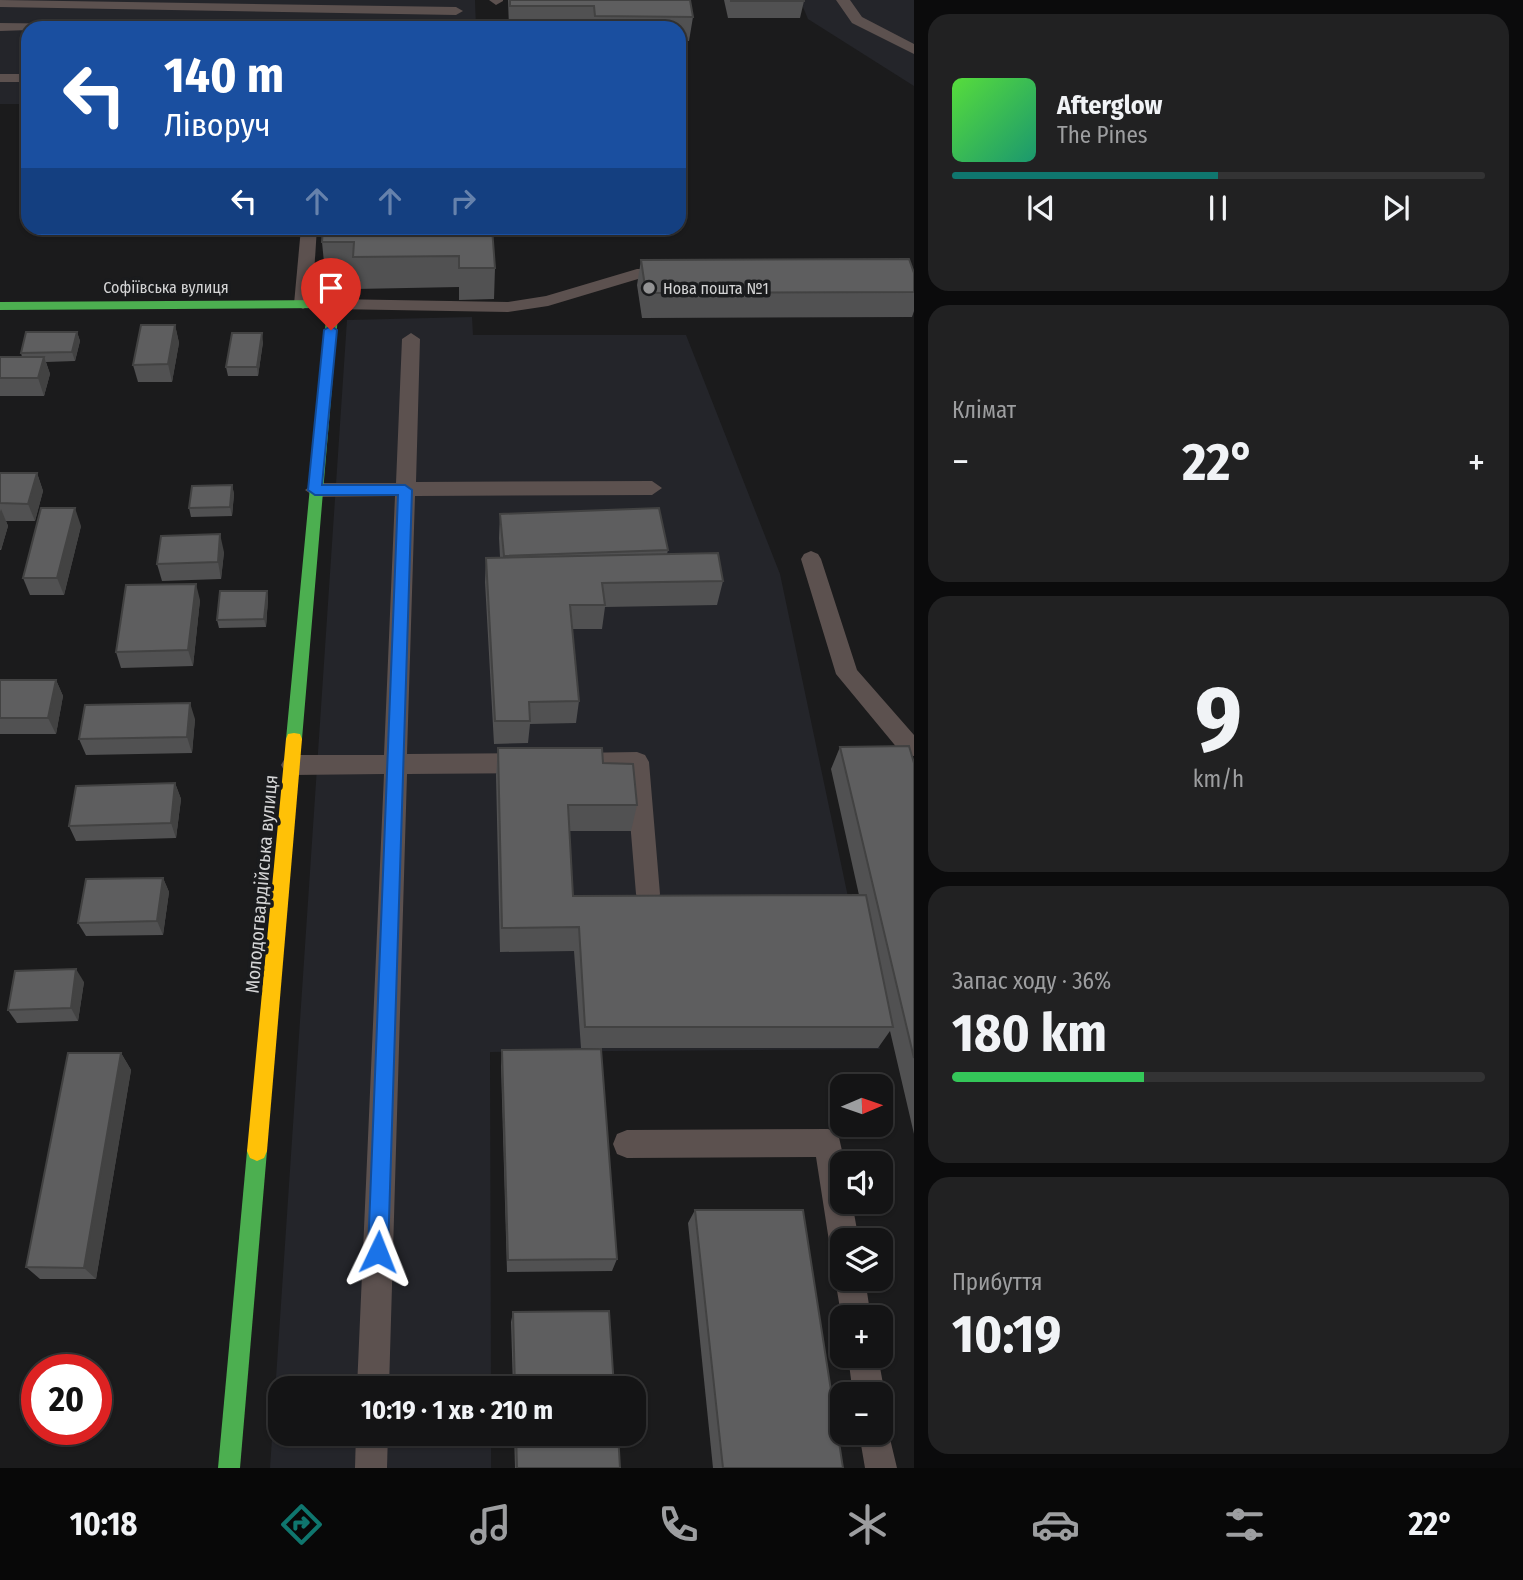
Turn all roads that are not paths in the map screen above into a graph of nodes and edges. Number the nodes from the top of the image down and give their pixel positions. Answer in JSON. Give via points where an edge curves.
{"nodes":[{"id":1,"x":843,"y":0,"type":"edge"},
{"id":2,"x":0,"y":3,"type":"edge"},
{"id":3,"x":221,"y":3,"type":"edge"},
{"id":4,"x":456,"y":11,"type":"dead end"},
{"id":5,"x":0,"y":27,"type":"edge"},
{"id":6,"x":21,"y":27,"type":"edge"},
{"id":7,"x":914,"y":50,"type":"edge"},
{"id":8,"x":0,"y":78,"type":"edge"},
{"id":9,"x":21,"y":78,"type":"edge"},
{"id":10,"x":309,"y":235,"type":"edge"},
{"id":11,"x":693,"y":274,"type":"edge"},
{"id":12,"x":303,"y":304,"type":"junction"},
{"id":13,"x":333,"y":304,"type":"junction"},
{"id":14,"x":0,"y":306,"type":"edge"},
{"id":15,"x":411,"y":339,"type":"dead end"},
{"id":16,"x":652,"y":488,"type":"dead end"},
{"id":17,"x":315,"y":490,"type":"junction"},
{"id":18,"x":405,"y":490,"type":"junction"},
{"id":19,"x":811,"y":559,"type":"dead end"},
{"id":20,"x":913,"y":752,"type":"edge"},
{"id":21,"x":395,"y":764,"type":"junction"},
{"id":22,"x":293,"y":765,"type":"junction"},
{"id":23,"x":648,"y":894,"type":"edge"},
{"id":24,"x":627,"y":1144,"type":"dead end"},
{"id":25,"x":842,"y":1228,"type":"edge"},
{"id":26,"x":373,"y":1376,"type":"edge"},
{"id":27,"x":877,"y":1445,"type":"edge"},
{"id":28,"x":372,"y":1446,"type":"edge"},
{"id":29,"x":229,"y":1468,"type":"edge"},
{"id":30,"x":371,"y":1468,"type":"edge"},
{"id":31,"x":881,"y":1468,"type":"edge"}],
"edges":[{"from":1,"to":7,"type":"lane","via":[[857,20]]},
{"from":2,"to":3,"type":"lane"},
{"from":3,"to":4,"type":"lane"},
{"from":5,"to":6,"type":"lane"},
{"from":8,"to":9,"type":"lane"},
{"from":10,"to":12,"type":"lane"},
{"from":11,"to":13,"type":"lane","via":[[637,274],[548,301],[508,307]]},
{"from":12,"to":13,"type":"street","name":"Софіївська вулиця"},
{"from":12,"to":14,"type":"street","name":"Софіївська вулиця"},
{"from":13,"to":17,"type":"street","name":"Молодогвардійська вулиця"},
{"from":15,"to":18,"type":"lane"},
{"from":16,"to":18,"type":"lane"},
{"from":17,"to":18,"type":"lane"},
{"from":17,"to":22,"type":"street","name":"Молодогвардійська вулиця"},
{"from":18,"to":21,"type":"lane"},
{"from":19,"to":20,"type":"lane","via":[[847,674]]},
{"from":21,"to":22,"type":"lane"},
{"from":21,"to":23,"type":"lane","via":[[637,762]]},
{"from":21,"to":26,"type":"lane"},
{"from":22,"to":29,"type":"street","name":"Молодогвардійська вулиця"},
{"from":24,"to":25,"type":"lane","via":[[828,1143]]},
{"from":27,"to":31,"type":"lane"},
{"from":28,"to":30,"type":"lane"}]}
